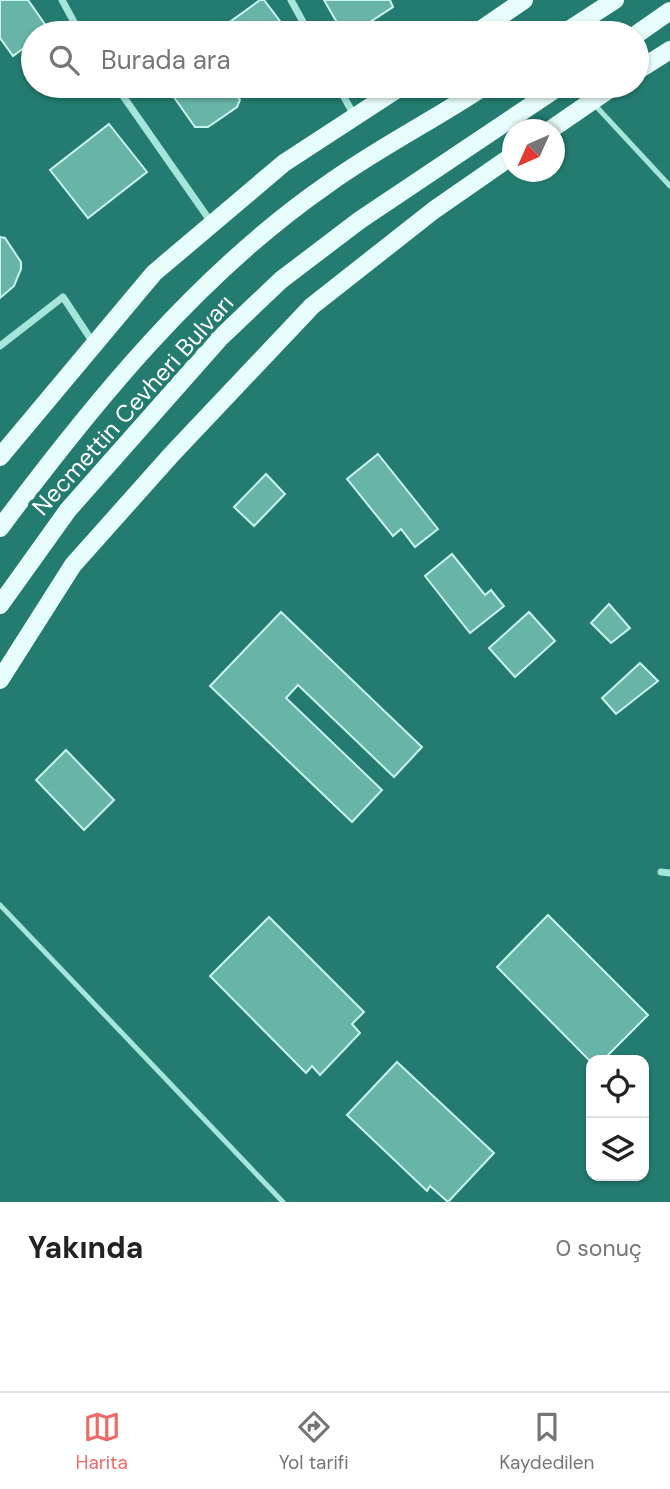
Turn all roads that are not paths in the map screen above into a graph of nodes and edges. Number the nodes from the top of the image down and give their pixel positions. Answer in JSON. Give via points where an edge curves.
{"nodes":[{"id":1,"x":62,"y":0,"type":"edge"},
{"id":2,"x":291,"y":0,"type":"edge"},
{"id":3,"x":615,"y":0,"type":"edge"},
{"id":4,"x":516,"y":2,"type":"edge"},
{"id":5,"x":670,"y":11,"type":"edge"},
{"id":6,"x":73,"y":21,"type":"edge"},
{"id":7,"x":302,"y":21,"type":"edge"},
{"id":8,"x":492,"y":21,"type":"edge"},
{"id":9,"x":583,"y":21,"type":"edge"},
{"id":10,"x":649,"y":26,"type":"edge"},
{"id":11,"x":670,"y":50,"type":"edge"},
{"id":12,"x":649,"y":63,"type":"edge"},
{"id":13,"x":124,"y":98,"type":"edge"},
{"id":14,"x":345,"y":98,"type":"edge"},
{"id":15,"x":385,"y":98,"type":"edge"},
{"id":16,"x":466,"y":98,"type":"edge"},
{"id":17,"x":542,"y":98,"type":"edge"},
{"id":18,"x":596,"y":98,"type":"edge"},
{"id":19,"x":591,"y":101,"type":"junction"},
{"id":20,"x":356,"y":118,"type":"junction"},
{"id":21,"x":565,"y":119,"type":"edge"},
{"id":22,"x":502,"y":164,"type":"edge"},
{"id":23,"x":670,"y":186,"type":"edge"},
{"id":24,"x":212,"y":223,"type":"junction"},
{"id":25,"x":94,"y":345,"type":"junction"},
{"id":26,"x":0,"y":346,"type":"edge"},
{"id":27,"x":0,"y":457,"type":"edge"},
{"id":28,"x":0,"y":528,"type":"edge"},
{"id":29,"x":0,"y":605,"type":"edge"},
{"id":30,"x":0,"y":680,"type":"edge"},
{"id":31,"x":0,"y":905,"type":"edge"},
{"id":32,"x":283,"y":1202,"type":"edge"}],
"edges":[{"from":1,"to":6,"type":"street"},
{"from":2,"to":7,"type":"street"},
{"from":3,"to":9,"type":"main road"},
{"from":4,"to":8,"type":"main road"},
{"from":5,"to":10,"type":"main road"},
{"from":11,"to":12,"type":"main road"},
{"from":13,"to":24,"type":"street"},
{"from":14,"to":20,"type":"street"},
{"from":15,"to":20,"type":"main road"},
{"from":16,"to":28,"type":"main road","name":"Necmettin Cevheri Bulvarı","via":[[328,184],[250,244],[109,390]]},
{"from":17,"to":29,"type":"main road","name":"Necmettin Cevheri Bulvarı","via":[[360,220],[281,280],[220,338],[68,510]]},
{"from":18,"to":19,"type":"main road"},
{"from":19,"to":21,"type":"main road"},
{"from":19,"to":23,"type":"lane"},
{"from":20,"to":24,"type":"main road","via":[[284,163]]},
{"from":22,"to":30,"type":"main road","via":[[434,210],[312,306],[73,565]]},
{"from":24,"to":25,"type":"main road","via":[[154,273]]},
{"from":25,"to":26,"type":"street","via":[[63,297]]},
{"from":25,"to":27,"type":"main road"},
{"from":31,"to":32,"type":"lane"}]}
